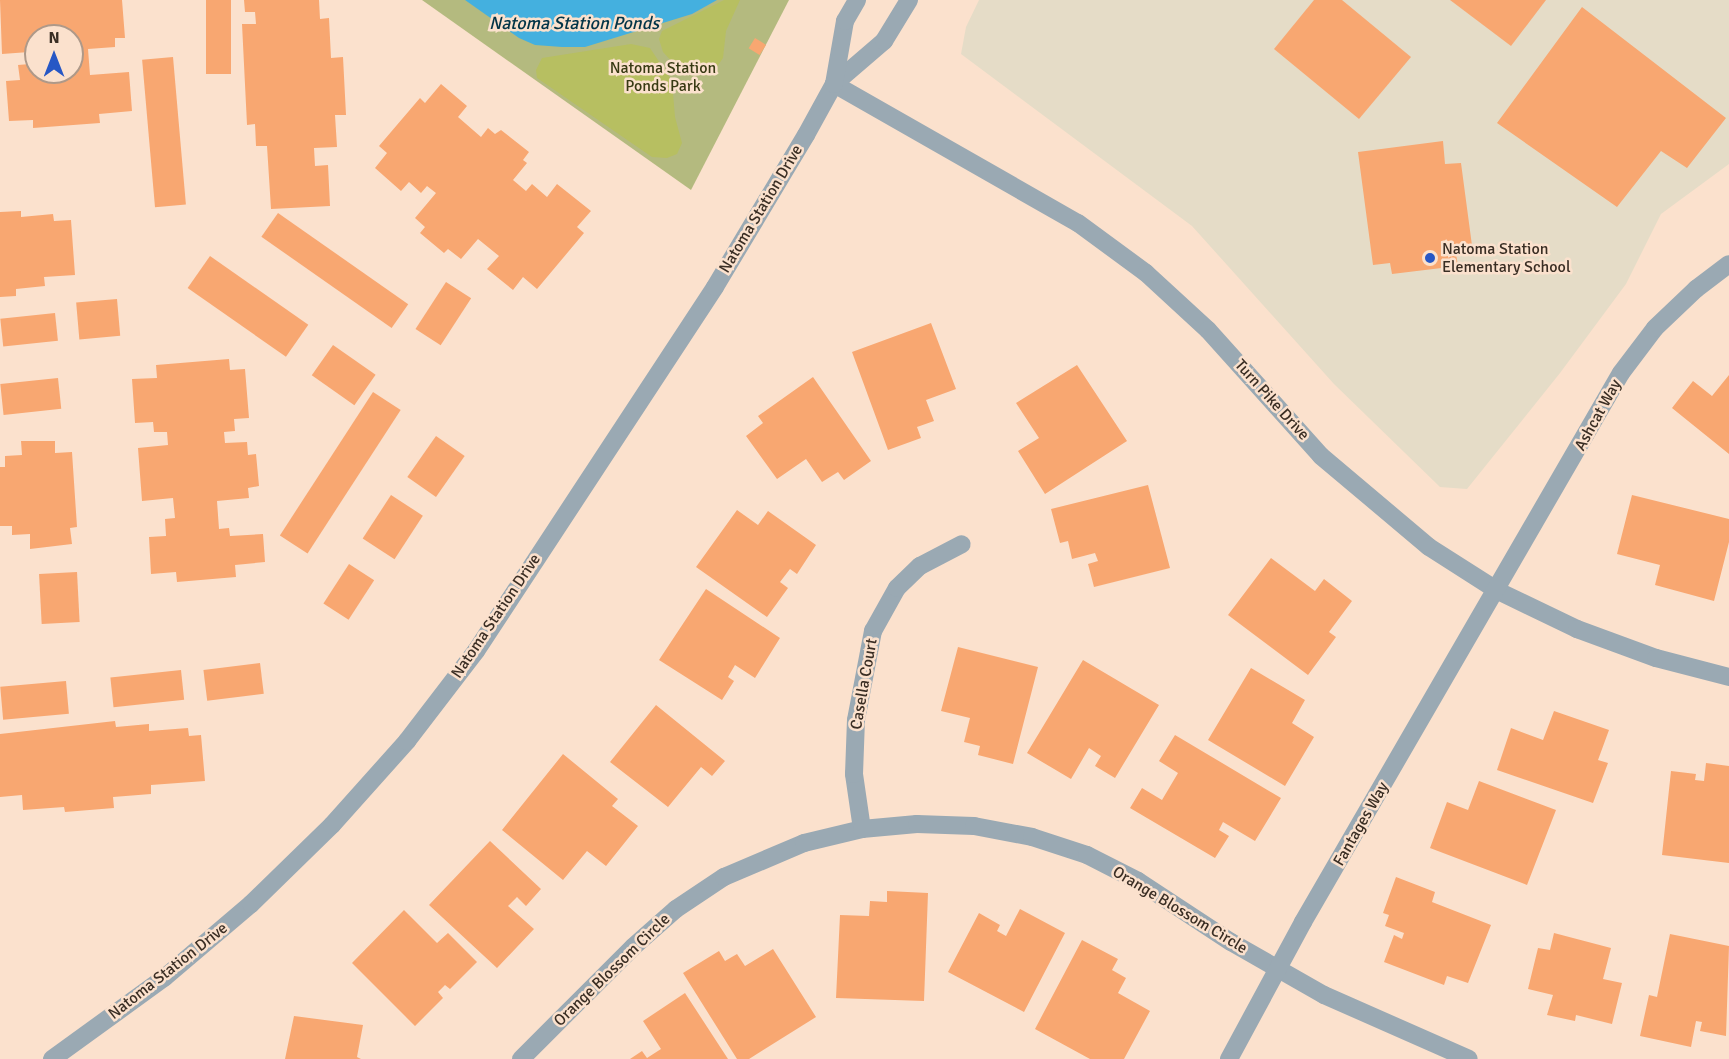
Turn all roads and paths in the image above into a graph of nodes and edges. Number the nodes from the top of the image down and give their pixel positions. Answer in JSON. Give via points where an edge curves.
{"nodes":[{"id":1,"x":857,"y":0,"type":"edge"},
{"id":2,"x":909,"y":0,"type":"edge"},
{"id":3,"x":834,"y":84,"type":"junction"},
{"id":4,"x":1729,"y":264,"type":"edge"},
{"id":5,"x":962,"y":544,"type":"dead end"},
{"id":6,"x":1498,"y":591,"type":"junction"},
{"id":7,"x":1729,"y":677,"type":"edge"},
{"id":8,"x":862,"y":829,"type":"junction"},
{"id":9,"x":1278,"y":968,"type":"junction"},
{"id":10,"x":53,"y":1059,"type":"edge"},
{"id":11,"x":521,"y":1059,"type":"edge"},
{"id":12,"x":1229,"y":1059,"type":"edge"},
{"id":13,"x":1469,"y":1059,"type":"edge"}],
"edges":[{"from":1,"to":3,"type":"street","name":"Natoma Station Drive","via":[[845,21]]},
{"from":2,"to":3,"type":"street","name":"Natoma Station Drive","via":[[884,41]]},
{"from":3,"to":6,"type":"street","name":"Turn Pike Drive","via":[[1078,223],[1146,273],[1209,330],[1321,456],[1363,495],[1429,547]]},
{"from":3,"to":10,"type":"street","name":"Natoma Station Drive","via":[[715,287],[476,651],[407,741],[332,825],[251,904],[164,978]]},
{"from":4,"to":6,"type":"street","name":"Ashcat Way","via":[[1656,328],[1621,373]]},
{"from":5,"to":8,"type":"street","name":"Casella Court","via":[[920,566],[897,588],[873,631],[856,720],[854,774]]},
{"from":6,"to":7,"type":"street","name":"Turn Pike Drive","via":[[1587,633],[1656,658]]},
{"from":6,"to":9,"type":"street","name":"Fantages Way"},
{"from":8,"to":9,"type":"street","name":"Orange Blossom Circle","via":[[917,824],[974,826],[1032,837],[1087,855],[1138,881]]},
{"from":8,"to":11,"type":"street","name":"Orange Blossom Circle","via":[[776,852],[724,877],[676,909]]},
{"from":9,"to":12,"type":"street","name":"Fantages Way"},
{"from":9,"to":13,"type":"street","name":"Orange Blossom Circle","via":[[1395,1030]]}]}
